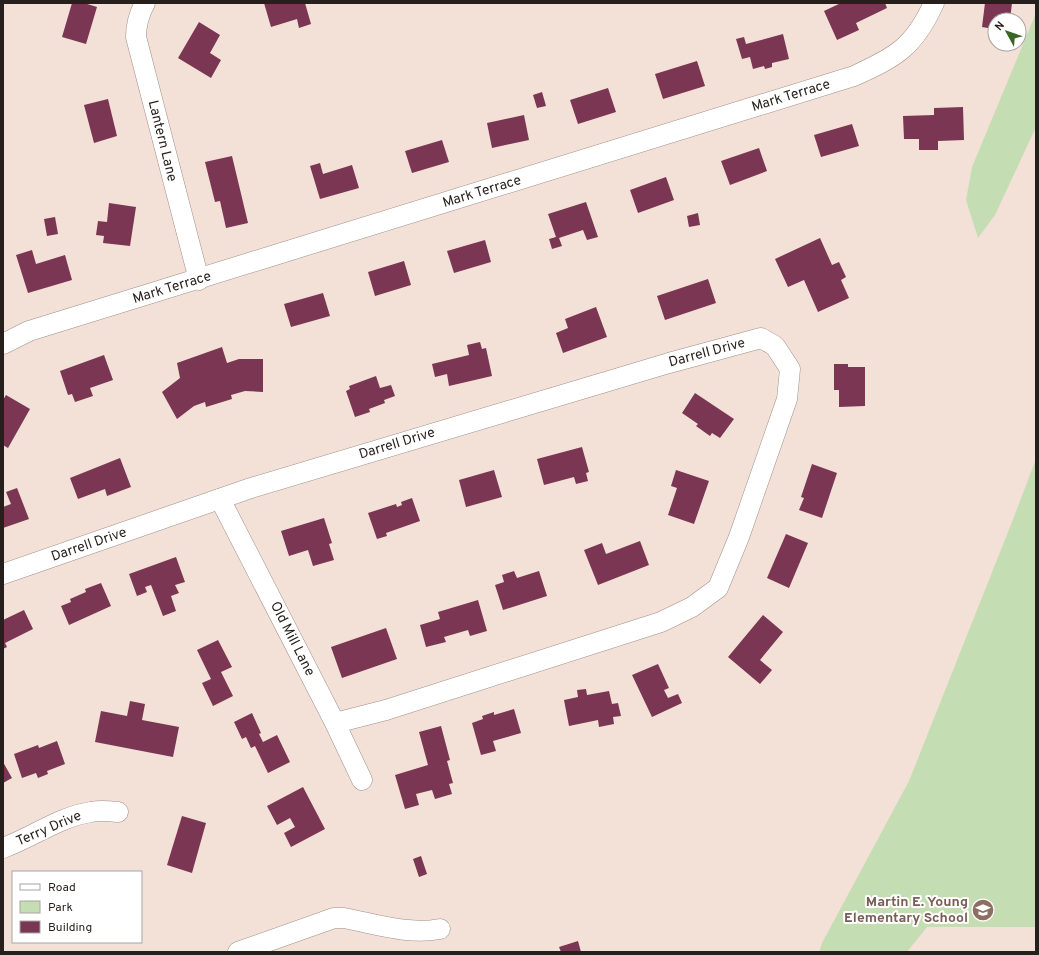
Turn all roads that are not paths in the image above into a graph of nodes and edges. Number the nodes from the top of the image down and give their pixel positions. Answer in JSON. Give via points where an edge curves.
{"nodes":[{"id":1,"x":145,"y":3,"type":"edge"},
{"id":2,"x":934,"y":3,"type":"edge"},
{"id":3,"x":198,"y":280,"type":"junction"},
{"id":4,"x":3,"y":344,"type":"edge"},
{"id":5,"x":220,"y":499,"type":"junction"},
{"id":6,"x":3,"y":574,"type":"edge"},
{"id":7,"x":336,"y":722,"type":"junction"},
{"id":8,"x":362,"y":780,"type":"dead end"},
{"id":9,"x":118,"y":812,"type":"dead end"},
{"id":10,"x":3,"y":848,"type":"edge"},
{"id":11,"x":440,"y":929,"type":"dead end"},
{"id":12,"x":238,"y":952,"type":"edge"}],
"edges":[{"from":1,"to":3,"type":"street","name":"Lantern Lane","via":[[139,14],[136,37]]},
{"from":2,"to":3,"type":"street","name":"Mark Terrace","via":[[915,38],[896,55],[854,76]]},
{"from":3,"to":4,"type":"street","name":"Mark Terrace","via":[[29,331]]},
{"from":5,"to":6,"type":"street","name":"Darrell Drive"},
{"from":5,"to":7,"type":"street","name":"Old Mill Lane"},
{"from":5,"to":7,"type":"street","name":"Darrell Drive","via":[[669,363],[761,338],[775,346],[790,369],[787,398],[739,537],[718,588],[692,607],[660,622],[394,708]]},
{"from":7,"to":8,"type":"street","name":"Old Mill Lane"},
{"from":9,"to":10,"type":"street","name":"Terry Drive","via":[[91,812],[74,816]]},
{"from":11,"to":12,"type":"street","via":[[410,931],[334,918]]}]}
